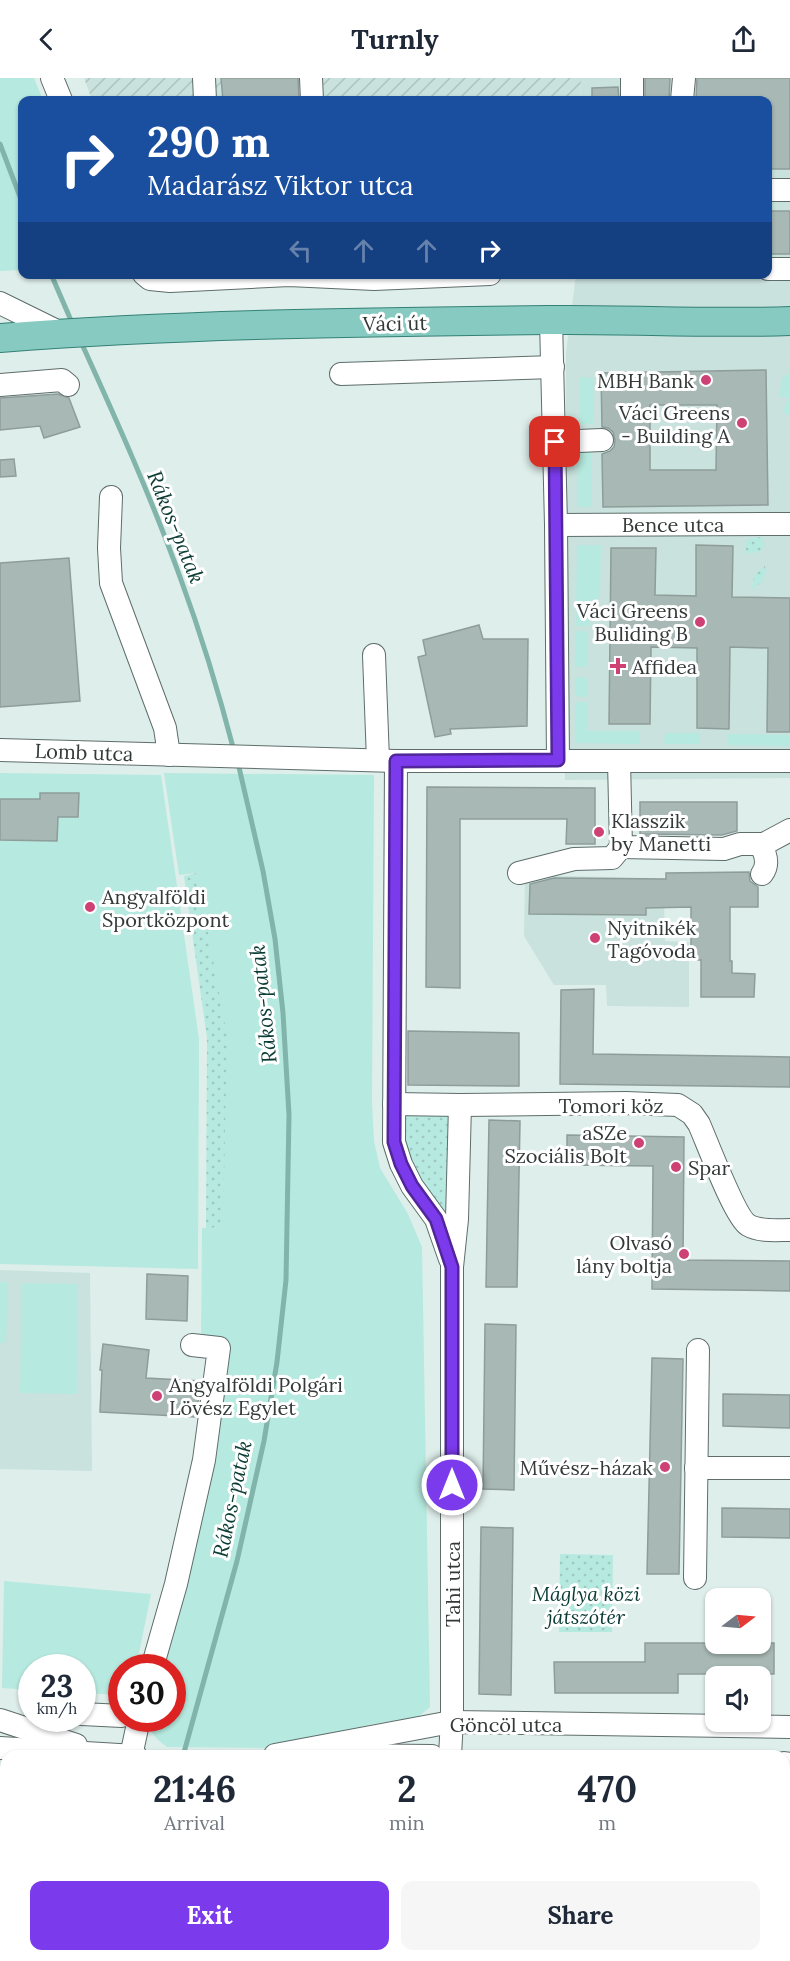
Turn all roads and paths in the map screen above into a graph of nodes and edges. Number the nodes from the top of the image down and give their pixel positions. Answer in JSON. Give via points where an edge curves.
{"nodes":[{"id":1,"x":52,"y":78,"type":"edge"},
{"id":2,"x":204,"y":78,"type":"edge"},
{"id":3,"x":311,"y":78,"type":"edge"},
{"id":4,"x":632,"y":78,"type":"edge"},
{"id":5,"x":684,"y":78,"type":"edge"},
{"id":6,"x":59,"y":96,"type":"edge"},
{"id":7,"x":205,"y":96,"type":"edge"},
{"id":8,"x":312,"y":96,"type":"edge"},
{"id":9,"x":632,"y":96,"type":"edge"},
{"id":10,"x":682,"y":96,"type":"edge"},
{"id":11,"x":772,"y":190,"type":"edge"},
{"id":12,"x":790,"y":190,"type":"edge"},
{"id":13,"x":772,"y":269,"type":"edge"},
{"id":14,"x":790,"y":269,"type":"edge"},
{"id":15,"x":158,"y":279,"type":"edge"},
{"id":16,"x":204,"y":279,"type":"edge"},
{"id":17,"x":0,"y":303,"type":"edge"},
{"id":18,"x":551,"y":320,"type":"junction"},
{"id":19,"x":790,"y":321,"type":"edge"},
{"id":20,"x":61,"y":333,"type":"junction"},
{"id":21,"x":0,"y":338,"type":"edge"},
{"id":22,"x":554,"y":367,"type":"junction"},
{"id":23,"x":341,"y":374,"type":"dead end"},
{"id":24,"x":0,"y":385,"type":"edge"},
{"id":25,"x":68,"y":385,"type":"dead end"},
{"id":26,"x":602,"y":440,"type":"dead end"},
{"id":27,"x":555,"y":442,"type":"junction"},
{"id":28,"x":111,"y":497,"type":"dead end"},
{"id":29,"x":790,"y":524,"type":"edge"},
{"id":30,"x":556,"y":525,"type":"junction"},
{"id":31,"x":374,"y":655,"type":"dead end"},
{"id":32,"x":0,"y":750,"type":"edge"},
{"id":33,"x":169,"y":755,"type":"junction"},
{"id":34,"x":558,"y":760,"type":"junction"},
{"id":35,"x":387,"y":761,"type":"junction"},
{"id":36,"x":619,"y":761,"type":"junction"},
{"id":37,"x":790,"y":761,"type":"edge"},
{"id":38,"x":790,"y":830,"type":"edge"},
{"id":39,"x":760,"y":844,"type":"junction"},
{"id":40,"x":621,"y":848,"type":"junction"},
{"id":41,"x":519,"y":873,"type":"dead end"},
{"id":42,"x":762,"y":874,"type":"dead end"},
{"id":43,"x":394,"y":1104,"type":"junction"},
{"id":44,"x":460,"y":1105,"type":"junction"},
{"id":45,"x":790,"y":1230,"type":"edge"},
{"id":46,"x":452,"y":1267,"type":"junction"},
{"id":47,"x":192,"y":1346,"type":"dead end"},
{"id":48,"x":698,"y":1350,"type":"dead end"},
{"id":49,"x":696,"y":1468,"type":"junction"},
{"id":50,"x":790,"y":1468,"type":"edge"},
{"id":51,"x":695,"y":1578,"type":"dead end"},
{"id":52,"x":156,"y":1654,"type":"edge"},
{"id":53,"x":18,"y":1716,"type":"edge"},
{"id":54,"x":0,"y":1719,"type":"edge"},
{"id":55,"x":451,"y":1722,"type":"junction"},
{"id":56,"x":790,"y":1727,"type":"edge"},
{"id":57,"x":136,"y":1732,"type":"edge"},
{"id":58,"x":0,"y":1748,"type":"edge"},
{"id":59,"x":34,"y":1750,"type":"edge"},
{"id":60,"x":91,"y":1750,"type":"edge"},
{"id":61,"x":132,"y":1750,"type":"edge"},
{"id":62,"x":298,"y":1750,"type":"edge"},
{"id":63,"x":450,"y":1750,"type":"edge"}],
"edges":[{"from":1,"to":6,"type":"street"},
{"from":2,"to":7,"type":"street"},
{"from":3,"to":8,"type":"street"},
{"from":4,"to":9,"type":"street"},
{"from":5,"to":10,"type":"street"},
{"from":11,"to":12,"type":"street"},
{"from":13,"to":14,"type":"street"},
{"from":15,"to":16,"type":"street"},
{"from":17,"to":20,"type":"street"},
{"from":18,"to":19,"type":"main road","name":"Váci út"},
{"from":18,"to":20,"type":"main road","name":"Váci út"},
{"from":18,"to":22,"type":"street"},
{"from":20,"to":21,"type":"main road","name":"Váci út"},
{"from":22,"to":23,"type":"street","via":[[409,376]]},
{"from":22,"to":27,"type":"street"},
{"from":24,"to":25,"type":"street","via":[[62,380]]},
{"from":26,"to":27,"type":"street"},
{"from":27,"to":30,"type":"street"},
{"from":28,"to":33,"type":"street","via":[[111,583],[165,728]]},
{"from":29,"to":30,"type":"street","name":"Bence utca"},
{"from":30,"to":34,"type":"street"},
{"from":31,"to":35,"type":"street","name":"Tahi utca"},
{"from":32,"to":33,"type":"street","name":"Lomb utca"},
{"from":33,"to":35,"type":"street","name":"Lomb utca"},
{"from":34,"to":35,"type":"street","name":"Lomb utca"},
{"from":34,"to":36,"type":"street","name":"Lomb utca"},
{"from":35,"to":43,"type":"street","name":"Tahi utca"},
{"from":36,"to":37,"type":"street","name":"Lomb utca"},
{"from":36,"to":40,"type":"street"},
{"from":38,"to":39,"type":"street"},
{"from":39,"to":40,"type":"street","via":[[724,849]]},
{"from":39,"to":42,"type":"street","via":[[766,860]]},
{"from":40,"to":41,"type":"street","via":[[612,858],[574,859]]},
{"from":43,"to":44,"type":"street","name":"Tomori köz"},
{"from":43,"to":46,"type":"street","name":"Tahi utca","via":[[394,1142],[401,1164],[436,1219]]},
{"from":44,"to":45,"type":"street","name":"Tomori köz","via":[[678,1105],[699,1124],[737,1212],[748,1225]]},
{"from":44,"to":46,"type":"street","name":"Tahi utca"},
{"from":46,"to":55,"type":"street","name":"Tahi utca"},
{"from":47,"to":52,"type":"street","via":[[219,1348],[204,1460]]},
{"from":48,"to":49,"type":"street"},
{"from":49,"to":50,"type":"street"},
{"from":49,"to":51,"type":"street"},
{"from":53,"to":54,"type":"street"},
{"from":54,"to":60,"type":"street"},
{"from":55,"to":56,"type":"street","name":"Göncöl utca"},
{"from":55,"to":62,"type":"street","name":"Göncöl utca"},
{"from":55,"to":63,"type":"street","name":"Tahi utca"},
{"from":57,"to":61,"type":"street"},
{"from":58,"to":59,"type":"street"}]}
